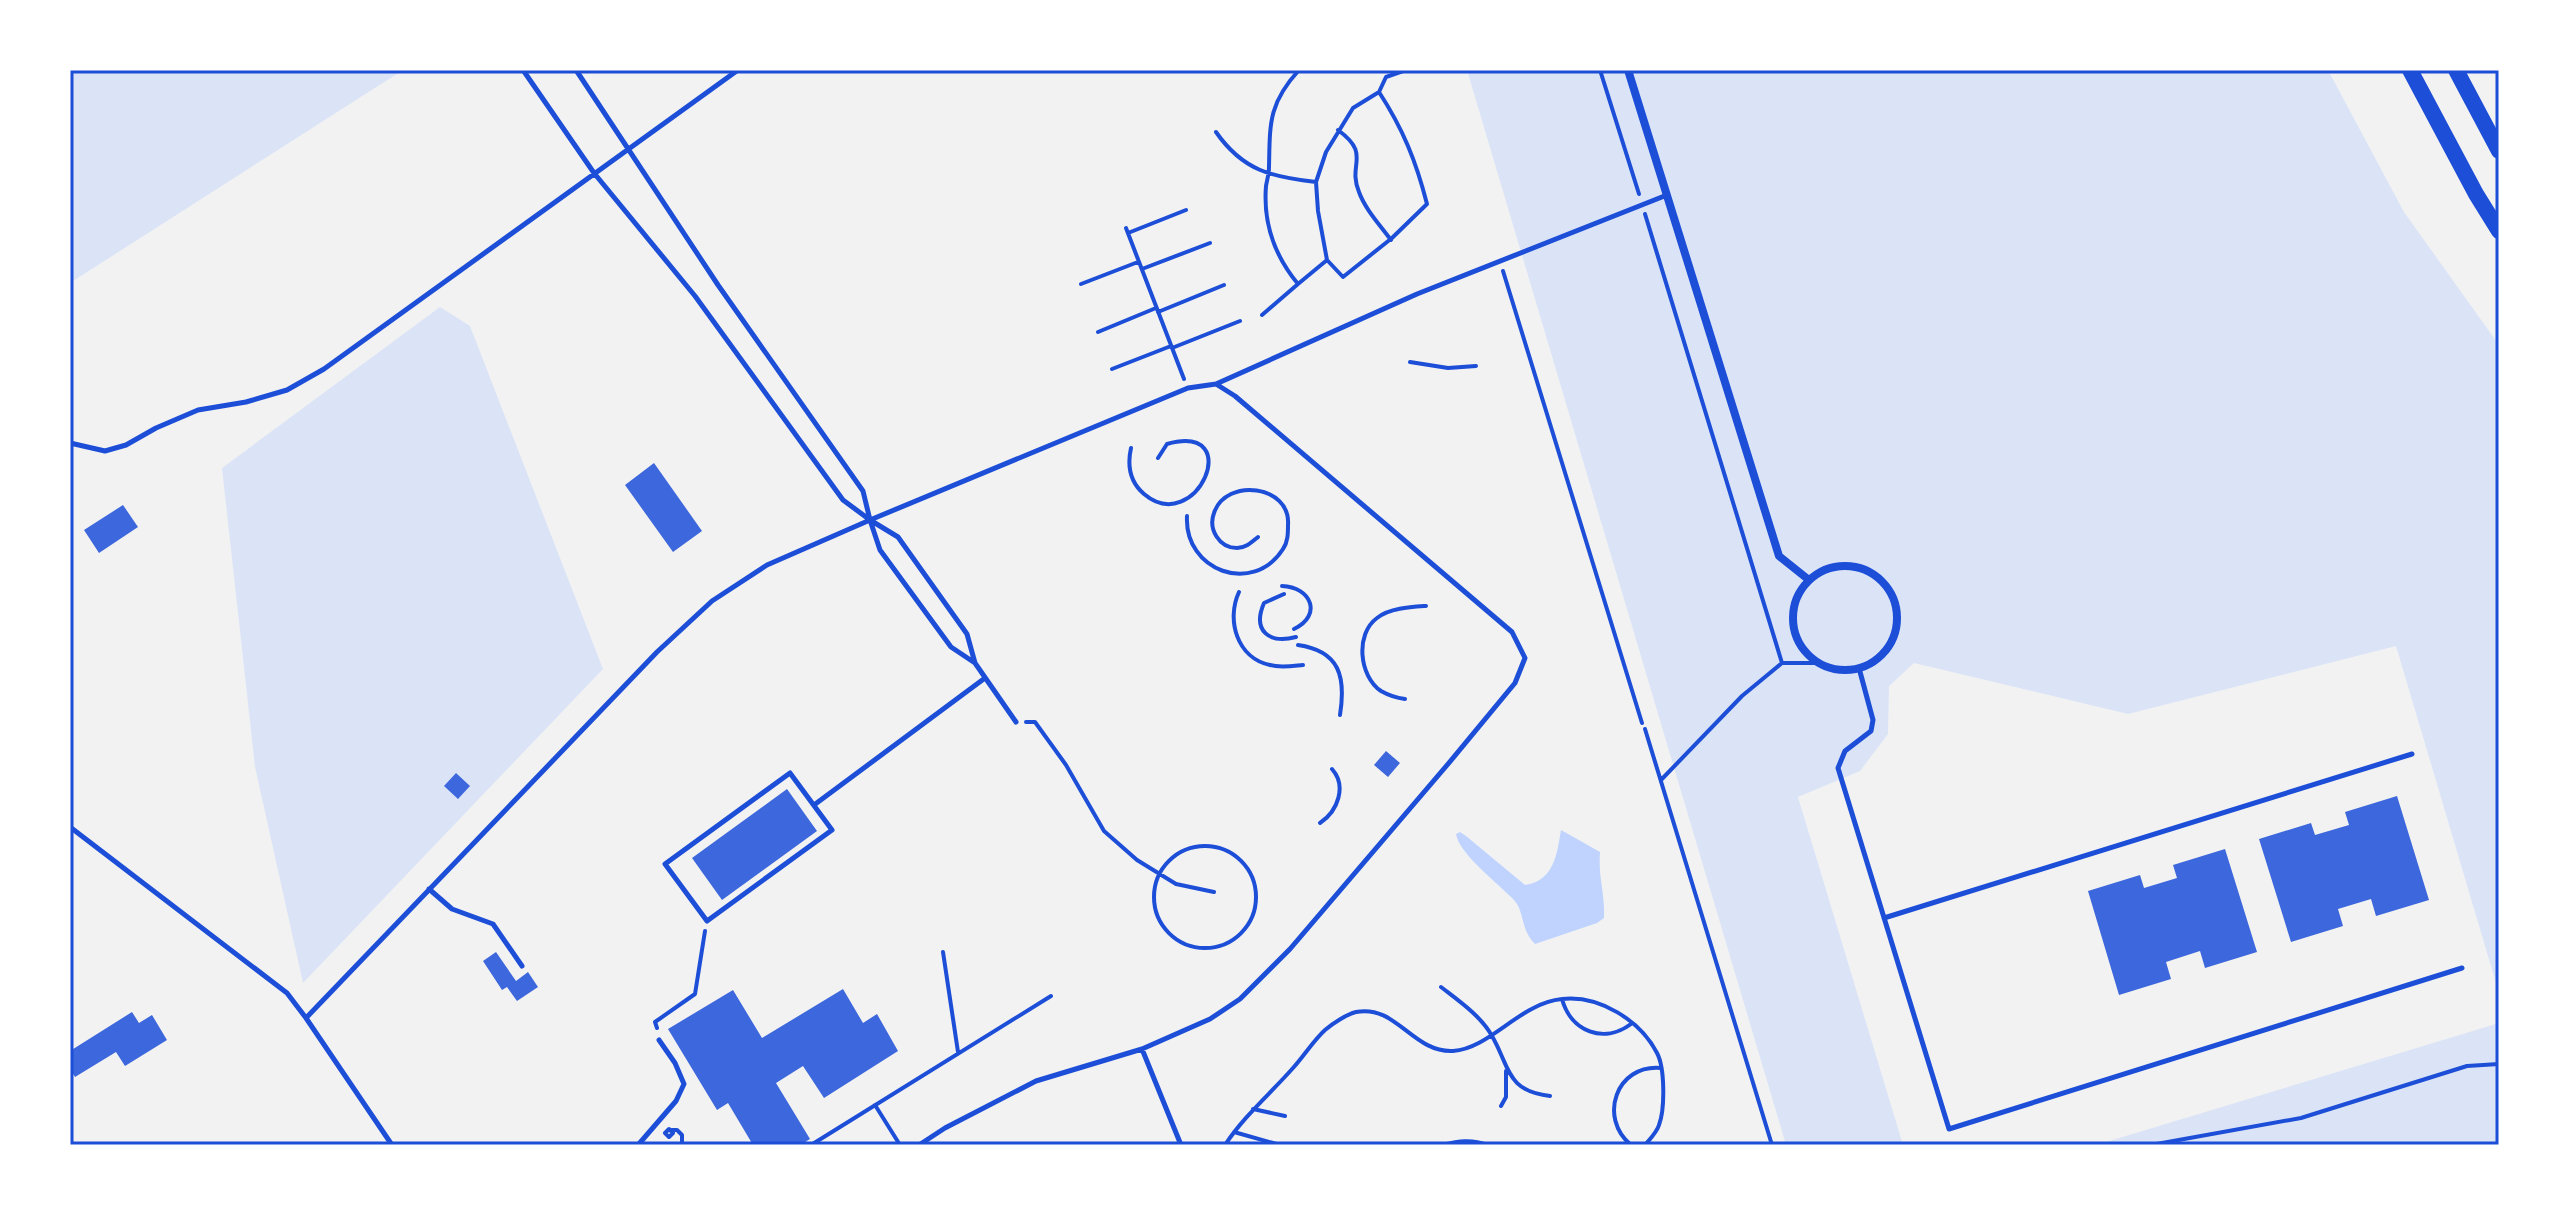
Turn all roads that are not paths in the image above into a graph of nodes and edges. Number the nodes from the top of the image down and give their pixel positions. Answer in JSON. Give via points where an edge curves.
{"nodes":[{"id":1,"x":523,"y":70,"type":"edge"},
{"id":2,"x":576,"y":70,"type":"edge"},
{"id":3,"x":738,"y":70,"type":"edge"},
{"id":4,"x":1628,"y":70,"type":"edge"},
{"id":5,"x":2410,"y":70,"type":"edge"},
{"id":6,"x":2456,"y":70,"type":"edge"},
{"id":7,"x":629,"y":147,"type":"junction"},
{"id":8,"x":2499,"y":151,"type":"edge"},
{"id":9,"x":594,"y":173,"type":"junction"},
{"id":10,"x":1667,"y":195,"type":"junction"},
{"id":11,"x":2499,"y":231,"type":"edge"},
{"id":12,"x":1216,"y":384,"type":"junction"},
{"id":13,"x":70,"y":443,"type":"edge"},
{"id":14,"x":870,"y":520,"type":"junction"},
{"id":15,"x":1809,"y":580,"type":"junction"},
{"id":16,"x":975,"y":663,"type":"junction"},
{"id":17,"x":1859,"y":668,"type":"junction"},
{"id":18,"x":985,"y":678,"type":"junction"},
{"id":19,"x":1016,"y":722,"type":"road end"},
{"id":20,"x":2412,"y":754,"type":"dead end"},
{"id":21,"x":814,"y":805,"type":"junction"},
{"id":22,"x":70,"y":827,"type":"edge"},
{"id":23,"x":429,"y":889,"type":"junction"},
{"id":24,"x":1884,"y":918,"type":"junction"},
{"id":25,"x":522,"y":966,"type":"dead end"},
{"id":26,"x":2462,"y":968,"type":"dead end"},
{"id":27,"x":306,"y":1018,"type":"junction"},
{"id":28,"x":659,"y":1040,"type":"road end"},
{"id":29,"x":1142,"y":1049,"type":"junction"},
{"id":30,"x":392,"y":1145,"type":"edge"},
{"id":31,"x":638,"y":1145,"type":"edge"},
{"id":32,"x":919,"y":1145,"type":"edge"},
{"id":33,"x":1181,"y":1145,"type":"edge"}],
"edges":[{"from":1,"to":9,"type":"lane"},
{"from":2,"to":7,"type":"lane"},
{"from":3,"to":7,"type":"lane"},
{"from":4,"to":10,"type":"street"},
{"from":5,"to":11,"type":"highway"},
{"from":6,"to":8,"type":"highway"},
{"from":7,"to":9,"type":"lane"},
{"from":7,"to":14,"type":"lane","via":[[718,285],[863,491]]},
{"from":9,"to":13,"type":"lane","via":[[324,369],[287,390],[198,410],[105,451]]},
{"from":9,"to":14,"type":"lane","via":[[695,296],[843,500]]},
{"from":10,"to":12,"type":"lane","via":[[1417,294]]},
{"from":10,"to":15,"type":"street","via":[[1779,556]]},
{"from":12,"to":14,"type":"lane","via":[[1188,388]]},
{"from":12,"to":29,"type":"lane","via":[[1512,632],[1525,658],[1515,683],[1260,979],[1210,1019]]},
{"from":14,"to":16,"type":"lane","via":[[880,550],[951,647]]},
{"from":14,"to":16,"type":"lane","via":[[898,537],[967,634]]},
{"from":14,"to":23,"type":"lane","via":[[767,565],[712,601]]},
{"from":15,"to":17,"type":"street","via":[[1792,616],[1803,651],[1835,670]]},
{"from":15,"to":17,"type":"street","via":[[1824,570],[1860,568],[1884,582],[1894,597],[1896,635],[1885,653]]},
{"from":16,"to":18,"type":"lane"},
{"from":17,"to":24,"type":"lane","via":[[1873,720],[1871,731],[1845,751],[1838,768]]},
{"from":18,"to":19,"type":"lane"},
{"from":18,"to":21,"type":"lane"},
{"from":20,"to":24,"type":"lane"},
{"from":21,"to":21,"type":"lane","via":[[832,830],[707,921],[665,864],[790,773]]},
{"from":22,"to":27,"type":"lane","via":[[287,993]]},
{"from":23,"to":25,"type":"lane","via":[[452,909],[493,924]]},
{"from":23,"to":27,"type":"lane"},
{"from":24,"to":26,"type":"lane","via":[[1949,1129]]},
{"from":27,"to":30,"type":"lane"},
{"from":28,"to":31,"type":"lane","via":[[684,1084]]},
{"from":29,"to":32,"type":"lane","via":[[1036,1081]]},
{"from":29,"to":33,"type":"lane"}]}
